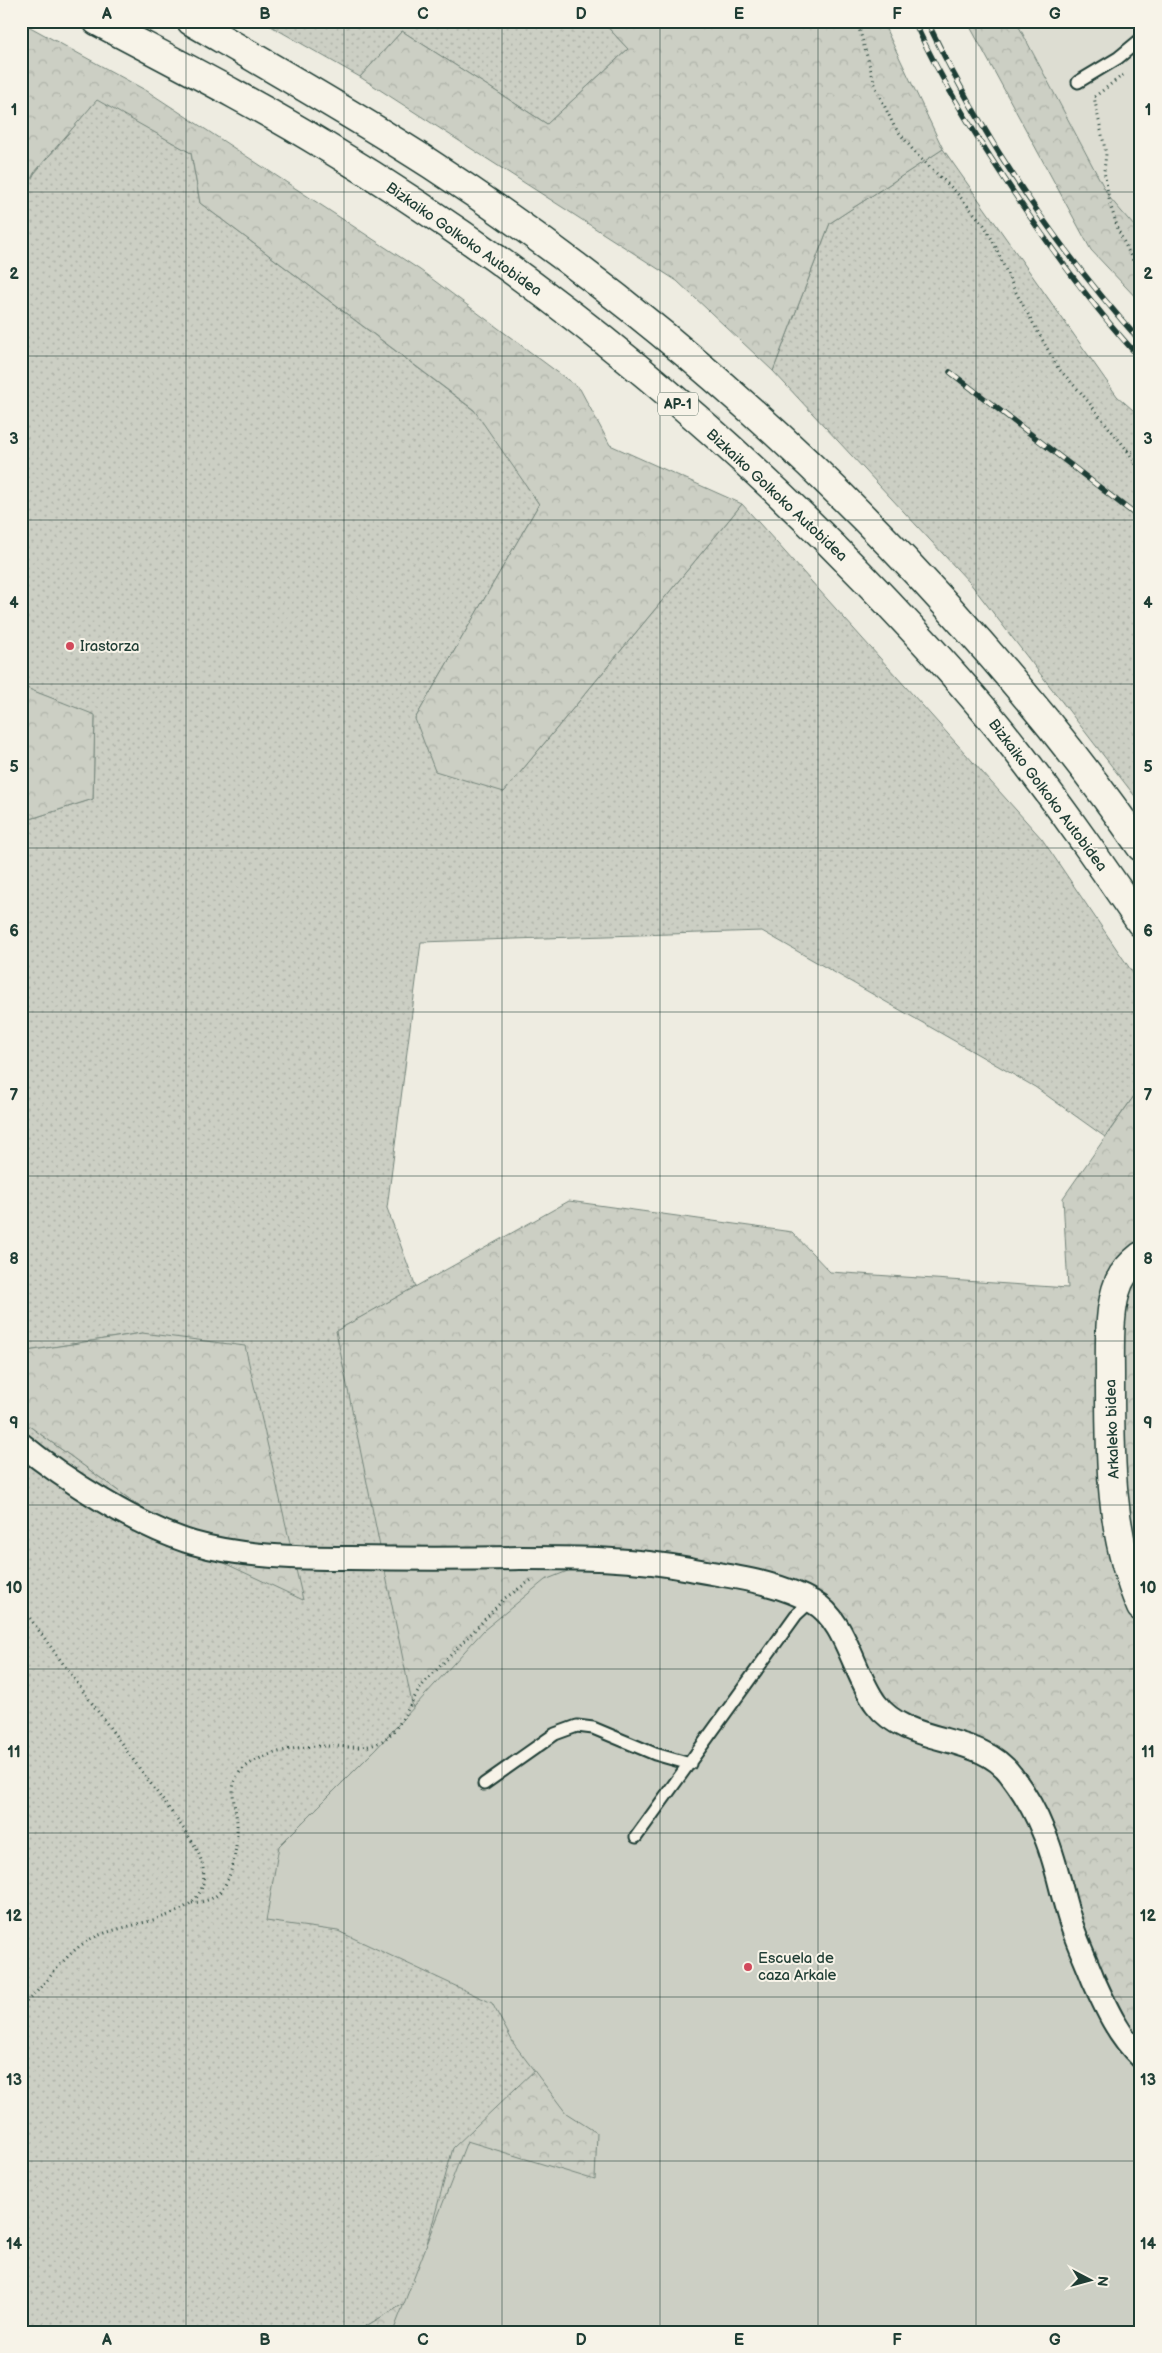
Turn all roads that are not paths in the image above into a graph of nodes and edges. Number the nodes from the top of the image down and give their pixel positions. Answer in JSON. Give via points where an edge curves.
{"nodes":[{"id":1,"x":97,"y":21,"type":"edge"},
{"id":2,"x":191,"y":21,"type":"edge"},
{"id":3,"x":1141,"y":40,"type":"edge"},
{"id":4,"x":1078,"y":82,"type":"dead end"},
{"id":5,"x":1141,"y":847,"type":"edge"},
{"id":6,"x":1141,"y":923,"type":"edge"},
{"id":7,"x":1141,"y":1256,"type":"edge"},
{"id":8,"x":21,"y":1444,"type":"edge"},
{"id":9,"x":811,"y":1601,"type":"junction"},
{"id":10,"x":1141,"y":1607,"type":"edge"},
{"id":11,"x":690,"y":1764,"type":"junction"},
{"id":12,"x":484,"y":1784,"type":"dead end"},
{"id":13,"x":636,"y":1837,"type":"dead end"},
{"id":14,"x":1141,"y":2057,"type":"edge"}],
"edges":[{"from":1,"to":6,"type":"main road","name":"Bizkaiko Golkoko Autobidea","number":"AP-1","via":[[317,141],[422,208],[586,326],[661,389],[750,466],[924,641],[1016,749],[1090,847]]},
{"from":2,"to":5,"type":"main road","number":"AP-1","via":[[317,94],[449,177],[618,300],[718,383],[820,474],[924,580],[1042,714]]},
{"from":3,"to":4,"type":"lane"},
{"from":7,"to":10,"type":"main road","name":"Arkaleko bidea","via":[[1119,1282],[1110,1324],[1110,1443],[1115,1505],[1129,1580]]},
{"from":8,"to":9,"type":"street","via":[[124,1512],[160,1531],[195,1544],[312,1558],[619,1559],[751,1581],[783,1589]]},
{"from":9,"to":11,"type":"lane","via":[[796,1615]]},
{"from":9,"to":14,"type":"street","via":[[822,1608],[835,1625],[874,1702],[890,1719],[907,1729],[989,1756],[1008,1771],[1044,1833],[1072,1927],[1107,2012],[1127,2043]]},
{"from":11,"to":12,"type":"lane","via":[[655,1754],[593,1728],[577,1726],[555,1734]]},
{"from":11,"to":13,"type":"lane"}]}
